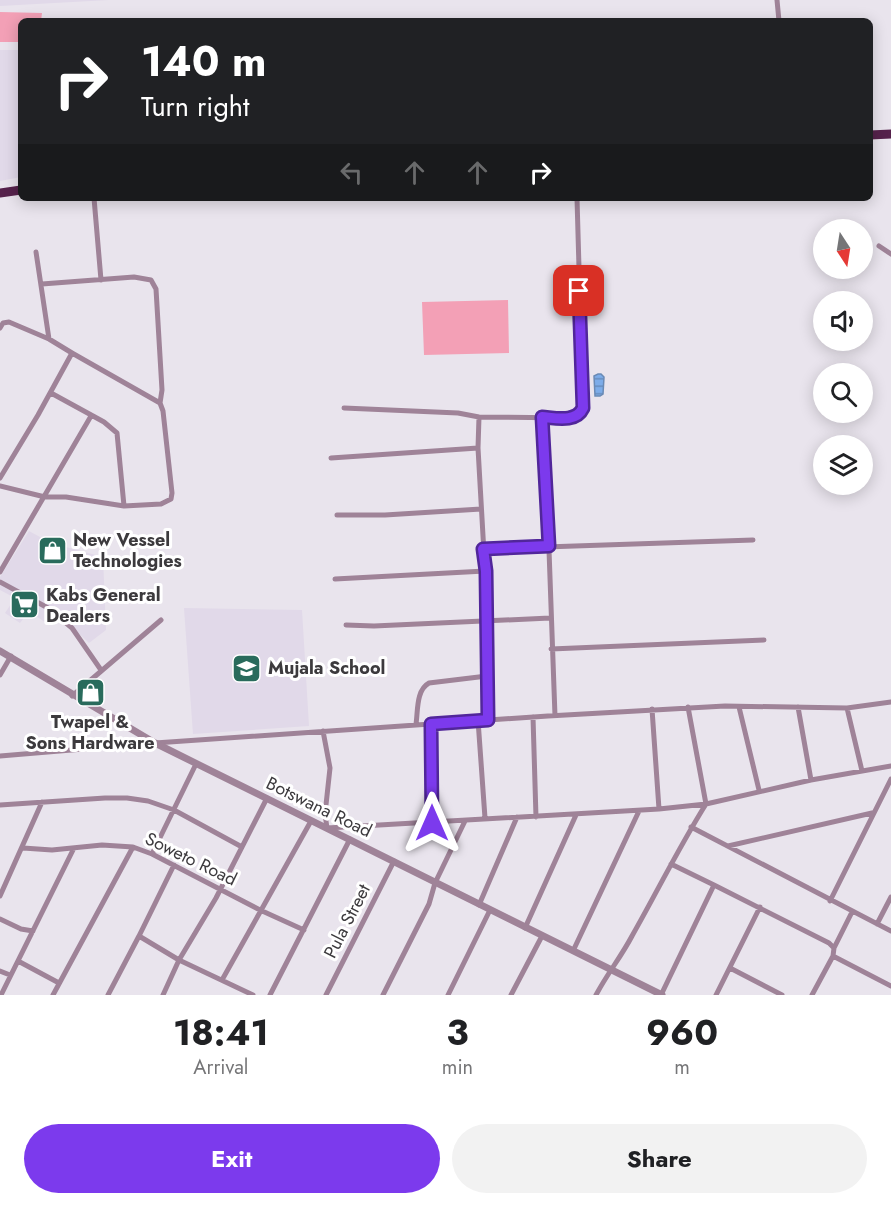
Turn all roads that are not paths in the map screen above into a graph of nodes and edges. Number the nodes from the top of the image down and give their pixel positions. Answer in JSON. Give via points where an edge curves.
{"nodes":[{"id":1,"x":777,"y":0,"type":"edge"},
{"id":2,"x":779,"y":18,"type":"edge"},
{"id":3,"x":891,"y":134,"type":"edge"},
{"id":4,"x":873,"y":135,"type":"edge"},
{"id":5,"x":18,"y":191,"type":"edge"},
{"id":6,"x":0,"y":194,"type":"edge"},
{"id":7,"x":94,"y":201,"type":"edge"},
{"id":8,"x":577,"y":201,"type":"edge"},
{"id":9,"x":879,"y":246,"type":"dead end"},
{"id":10,"x":36,"y":252,"type":"dead end"},
{"id":11,"x":891,"y":254,"type":"edge"},
{"id":12,"x":101,"y":280,"type":"junction"},
{"id":13,"x":42,"y":284,"type":"junction"},
{"id":14,"x":0,"y":328,"type":"edge"},
{"id":15,"x":49,"y":339,"type":"junction"},
{"id":16,"x":72,"y":353,"type":"junction"},
{"id":17,"x":51,"y":393,"type":"junction"},
{"id":18,"x":160,"y":403,"type":"junction"},
{"id":19,"x":344,"y":408,"type":"dead end"},
{"id":20,"x":91,"y":416,"type":"junction"},
{"id":21,"x":479,"y":417,"type":"junction"},
{"id":22,"x":542,"y":417,"type":"junction"},
{"id":23,"x":478,"y":448,"type":"junction"},
{"id":24,"x":331,"y":458,"type":"dead end"},
{"id":25,"x":2,"y":471,"type":"edge"},
{"id":26,"x":0,"y":478,"type":"edge"},
{"id":27,"x":0,"y":486,"type":"edge"},
{"id":28,"x":45,"y":496,"type":"junction"},
{"id":29,"x":124,"y":506,"type":"junction"},
{"id":30,"x":481,"y":509,"type":"junction"},
{"id":31,"x":337,"y":515,"type":"dead end"},
{"id":32,"x":753,"y":540,"type":"dead end"},
{"id":33,"x":549,"y":546,"type":"junction"},
{"id":34,"x":483,"y":549,"type":"junction"},
{"id":35,"x":486,"y":571,"type":"junction"},
{"id":36,"x":0,"y":572,"type":"edge"},
{"id":37,"x":335,"y":579,"type":"dead end"},
{"id":38,"x":0,"y":582,"type":"edge"},
{"id":39,"x":550,"y":618,"type":"junction"},
{"id":40,"x":161,"y":620,"type":"dead end"},
{"id":41,"x":485,"y":620,"type":"junction"},
{"id":42,"x":346,"y":625,"type":"dead end"},
{"id":43,"x":764,"y":640,"type":"dead end"},
{"id":44,"x":551,"y":649,"type":"junction"},
{"id":45,"x":0,"y":651,"type":"edge"},
{"id":46,"x":10,"y":657,"type":"junction"},
{"id":47,"x":101,"y":670,"type":"junction"},
{"id":48,"x":0,"y":675,"type":"edge"},
{"id":49,"x":487,"y":676,"type":"junction"},
{"id":50,"x":72,"y":696,"type":"junction"},
{"id":51,"x":891,"y":702,"type":"edge"},
{"id":52,"x":688,"y":707,"type":"junction"},
{"id":53,"x":739,"y":707,"type":"junction"},
{"id":54,"x":798,"y":707,"type":"junction"},
{"id":55,"x":848,"y":708,"type":"junction"},
{"id":56,"x":652,"y":709,"type":"junction"},
{"id":57,"x":555,"y":716,"type":"junction"},
{"id":58,"x":533,"y":717,"type":"junction"},
{"id":59,"x":478,"y":720,"type":"junction"},
{"id":60,"x":488,"y":720,"type":"junction"},
{"id":61,"x":416,"y":724,"type":"junction"},
{"id":62,"x":431,"y":724,"type":"junction"},
{"id":63,"x":323,"y":731,"type":"junction"},
{"id":64,"x":155,"y":743,"type":"junction"},
{"id":65,"x":0,"y":756,"type":"edge"},
{"id":66,"x":196,"y":764,"type":"junction"},
{"id":67,"x":891,"y":766,"type":"edge"},
{"id":68,"x":862,"y":771,"type":"junction"},
{"id":69,"x":891,"y":779,"type":"edge"},
{"id":70,"x":811,"y":780,"type":"junction"},
{"id":71,"x":759,"y":790,"type":"junction"},
{"id":72,"x":267,"y":798,"type":"junction"},
{"id":73,"x":42,"y":802,"type":"junction"},
{"id":74,"x":706,"y":804,"type":"junction"},
{"id":75,"x":0,"y":805,"type":"edge"},
{"id":76,"x":659,"y":809,"type":"junction"},
{"id":77,"x":174,"y":810,"type":"junction"},
{"id":78,"x":639,"y":811,"type":"junction"},
{"id":79,"x":872,"y":813,"type":"junction"},
{"id":80,"x":536,"y":816,"type":"junction"},
{"id":81,"x":576,"y":816,"type":"junction"},
{"id":82,"x":517,"y":817,"type":"junction"},
{"id":83,"x":485,"y":818,"type":"junction"},
{"id":84,"x":311,"y":821,"type":"junction"},
{"id":85,"x":465,"y":821,"type":"junction"},
{"id":86,"x":432,"y":823,"type":"junction"},
{"id":87,"x":691,"y":827,"type":"junction"},
{"id":88,"x":327,"y":828,"type":"junction"},
{"id":89,"x":350,"y":839,"type":"junction"},
{"id":90,"x":726,"y":846,"type":"junction"},
{"id":91,"x":133,"y":847,"type":"junction"},
{"id":92,"x":242,"y":847,"type":"junction"},
{"id":93,"x":22,"y":848,"type":"junction"},
{"id":94,"x":74,"y":848,"type":"junction"},
{"id":95,"x":152,"y":854,"type":"junction"},
{"id":96,"x":394,"y":861,"type":"junction"},
{"id":97,"x":671,"y":864,"type":"junction"},
{"id":98,"x":174,"y":865,"type":"junction"},
{"id":99,"x":435,"y":883,"type":"junction"},
{"id":100,"x":714,"y":885,"type":"junction"},
{"id":101,"x":220,"y":889,"type":"junction"},
{"id":102,"x":0,"y":896,"type":"edge"},
{"id":103,"x":891,"y":897,"type":"edge"},
{"id":104,"x":830,"y":901,"type":"junction"},
{"id":105,"x":479,"y":905,"type":"junction"},
{"id":106,"x":760,"y":907,"type":"junction"},
{"id":107,"x":260,"y":910,"type":"junction"},
{"id":108,"x":490,"y":910,"type":"junction"},
{"id":109,"x":852,"y":912,"type":"junction"},
{"id":110,"x":0,"y":919,"type":"edge"},
{"id":111,"x":877,"y":924,"type":"junction"},
{"id":112,"x":525,"y":928,"type":"junction"},
{"id":113,"x":304,"y":930,"type":"junction"},
{"id":114,"x":891,"y":931,"type":"edge"},
{"id":115,"x":33,"y":932,"type":"junction"},
{"id":116,"x":139,"y":936,"type":"junction"},
{"id":117,"x":542,"y":936,"type":"junction"},
{"id":118,"x":834,"y":948,"type":"junction"},
{"id":119,"x":573,"y":951,"type":"junction"},
{"id":120,"x":833,"y":956,"type":"junction"},
{"id":121,"x":179,"y":960,"type":"junction"},
{"id":122,"x":18,"y":961,"type":"junction"},
{"id":123,"x":730,"y":968,"type":"junction"},
{"id":124,"x":610,"y":969,"type":"junction"},
{"id":125,"x":0,"y":971,"type":"edge"},
{"id":126,"x":10,"y":975,"type":"junction"},
{"id":127,"x":222,"y":980,"type":"junction"},
{"id":128,"x":59,"y":983,"type":"junction"},
{"id":129,"x":891,"y":986,"type":"edge"},
{"id":130,"x":1,"y":995,"type":"edge"},
{"id":131,"x":52,"y":995,"type":"edge"},
{"id":132,"x":108,"y":995,"type":"edge"},
{"id":133,"x":162,"y":995,"type":"edge"},
{"id":134,"x":253,"y":995,"type":"edge"},
{"id":135,"x":270,"y":995,"type":"edge"},
{"id":136,"x":326,"y":995,"type":"edge"},
{"id":137,"x":383,"y":995,"type":"edge"},
{"id":138,"x":448,"y":995,"type":"edge"},
{"id":139,"x":511,"y":995,"type":"edge"},
{"id":140,"x":596,"y":995,"type":"edge"},
{"id":141,"x":661,"y":995,"type":"edge"},
{"id":142,"x":716,"y":995,"type":"edge"},
{"id":143,"x":782,"y":995,"type":"edge"},
{"id":144,"x":812,"y":995,"type":"edge"}],
"edges":[{"from":1,"to":2,"type":"street"},
{"from":3,"to":4,"type":"highway"},
{"from":5,"to":6,"type":"highway"},
{"from":7,"to":12,"type":"street"},
{"from":8,"to":22,"type":"street","via":[[583,408],[573,418]]},
{"from":9,"to":11,"type":"street"},
{"from":10,"to":13,"type":"street"},
{"from":12,"to":13,"type":"street"},
{"from":12,"to":18,"type":"street","via":[[134,277],[151,280],[156,289]]},
{"from":13,"to":15,"type":"street"},
{"from":14,"to":15,"type":"street","via":[[9,322]]},
{"from":15,"to":16,"type":"street"},
{"from":16,"to":17,"type":"street"},
{"from":16,"to":18,"type":"street"},
{"from":17,"to":20,"type":"street"},
{"from":17,"to":25,"type":"street"},
{"from":18,"to":29,"type":"street","via":[[164,411],[171,499],[161,504]]},
{"from":19,"to":21,"type":"street"},
{"from":20,"to":28,"type":"street"},
{"from":20,"to":29,"type":"street","via":[[117,433]]},
{"from":21,"to":22,"type":"street"},
{"from":21,"to":23,"type":"street"},
{"from":22,"to":33,"type":"street"},
{"from":23,"to":24,"type":"street"},
{"from":23,"to":30,"type":"street"},
{"from":25,"to":26,"type":"street"},
{"from":27,"to":28,"type":"street"},
{"from":28,"to":29,"type":"street"},
{"from":28,"to":36,"type":"street"},
{"from":30,"to":31,"type":"street"},
{"from":30,"to":34,"type":"street"},
{"from":32,"to":33,"type":"street"},
{"from":33,"to":34,"type":"street"},
{"from":33,"to":39,"type":"street"},
{"from":34,"to":35,"type":"street"},
{"from":35,"to":37,"type":"street"},
{"from":35,"to":41,"type":"street"},
{"from":38,"to":47,"type":"street","via":[[48,608],[72,628]]},
{"from":39,"to":41,"type":"street"},
{"from":39,"to":44,"type":"street"},
{"from":40,"to":47,"type":"street"},
{"from":41,"to":42,"type":"street"},
{"from":41,"to":49,"type":"street"},
{"from":43,"to":44,"type":"street"},
{"from":44,"to":57,"type":"street"},
{"from":45,"to":46,"type":"street","name":"Botswana Road"},
{"from":46,"to":48,"type":"street"},
{"from":46,"to":50,"type":"street","name":"Botswana Road"},
{"from":47,"to":50,"type":"street"},
{"from":49,"to":60,"type":"street"},
{"from":49,"to":61,"type":"street","via":[[424,685]]},
{"from":50,"to":64,"type":"street","name":"Botswana Road"},
{"from":51,"to":55,"type":"street"},
{"from":52,"to":53,"type":"street"},
{"from":52,"to":56,"type":"street"},
{"from":52,"to":74,"type":"street"},
{"from":53,"to":54,"type":"street"},
{"from":53,"to":71,"type":"street"},
{"from":54,"to":55,"type":"street"},
{"from":54,"to":70,"type":"street"},
{"from":55,"to":68,"type":"street"},
{"from":56,"to":57,"type":"street"},
{"from":56,"to":76,"type":"street"},
{"from":57,"to":58,"type":"street"},
{"from":58,"to":60,"type":"street"},
{"from":58,"to":80,"type":"street"},
{"from":59,"to":60,"type":"street"},
{"from":59,"to":62,"type":"street"},
{"from":59,"to":83,"type":"street"},
{"from":61,"to":62,"type":"street"},
{"from":61,"to":63,"type":"street"},
{"from":62,"to":86,"type":"street"},
{"from":63,"to":64,"type":"street"},
{"from":63,"to":88,"type":"street","via":[[330,768]]},
{"from":64,"to":65,"type":"street"},
{"from":64,"to":66,"type":"street","name":"Botswana Road"},
{"from":66,"to":72,"type":"street","name":"Botswana Road"},
{"from":66,"to":77,"type":"street"},
{"from":67,"to":68,"type":"street"},
{"from":68,"to":70,"type":"street"},
{"from":69,"to":79,"type":"street"},
{"from":70,"to":71,"type":"street"},
{"from":71,"to":74,"type":"street"},
{"from":72,"to":84,"type":"street","name":"Botswana Road"},
{"from":72,"to":92,"type":"street"},
{"from":73,"to":75,"type":"street"},
{"from":73,"to":77,"type":"street","via":[[127,798]]},
{"from":73,"to":93,"type":"street"},
{"from":74,"to":76,"type":"street"},
{"from":74,"to":87,"type":"street"},
{"from":76,"to":78,"type":"street"},
{"from":77,"to":92,"type":"street"},
{"from":77,"to":95,"type":"street"},
{"from":78,"to":81,"type":"street"},
{"from":78,"to":119,"type":"street"},
{"from":79,"to":90,"type":"street"},
{"from":79,"to":104,"type":"street"},
{"from":80,"to":81,"type":"street"},
{"from":80,"to":82,"type":"street"},
{"from":81,"to":112,"type":"street"},
{"from":82,"to":83,"type":"street"},
{"from":82,"to":105,"type":"street"},
{"from":83,"to":85,"type":"street"},
{"from":84,"to":88,"type":"street","name":"Botswana Road"},
{"from":84,"to":107,"type":"street"},
{"from":85,"to":86,"type":"street"},
{"from":85,"to":99,"type":"street"},
{"from":86,"to":88,"type":"street"},
{"from":87,"to":90,"type":"street"},
{"from":87,"to":97,"type":"street"},
{"from":88,"to":89,"type":"street","name":"Botswana Road"},
{"from":89,"to":96,"type":"street","name":"Botswana Road"},
{"from":89,"to":113,"type":"street"},
{"from":90,"to":104,"type":"street"},
{"from":91,"to":94,"type":"street","name":"Soweto Road"},
{"from":91,"to":95,"type":"street","name":"Soweto Road"},
{"from":91,"to":128,"type":"street"},
{"from":92,"to":101,"type":"street"},
{"from":93,"to":94,"type":"street","name":"Soweto Road"},
{"from":93,"to":102,"type":"street"},
{"from":94,"to":115,"type":"street"},
{"from":95,"to":98,"type":"street","name":"Soweto Road"},
{"from":96,"to":99,"type":"street","name":"Botswana Road"},
{"from":96,"to":136,"type":"street","name":"Pula Street"},
{"from":97,"to":100,"type":"street"},
{"from":97,"to":124,"type":"street","via":[[631,939]]},
{"from":98,"to":101,"type":"street","name":"Soweto Road"},
{"from":98,"to":116,"type":"street"},
{"from":99,"to":105,"type":"street","name":"Botswana Road"},
{"from":99,"to":137,"type":"street","via":[[429,904]]},
{"from":100,"to":106,"type":"street"},
{"from":100,"to":141,"type":"street"},
{"from":101,"to":107,"type":"street","name":"Soweto Road"},
{"from":101,"to":121,"type":"street"},
{"from":103,"to":111,"type":"street"},
{"from":104,"to":109,"type":"street"},
{"from":105,"to":108,"type":"street","name":"Botswana Road"},
{"from":106,"to":118,"type":"street"},
{"from":106,"to":123,"type":"street"},
{"from":107,"to":113,"type":"street","name":"Soweto Road"},
{"from":107,"to":127,"type":"street"},
{"from":108,"to":112,"type":"street","name":"Botswana Road"},
{"from":108,"to":138,"type":"street"},
{"from":109,"to":111,"type":"street"},
{"from":109,"to":118,"type":"street"},
{"from":110,"to":115,"type":"street"},
{"from":111,"to":114,"type":"street"},
{"from":112,"to":117,"type":"street","name":"Botswana Road"},
{"from":113,"to":135,"type":"street"},
{"from":115,"to":122,"type":"street"},
{"from":116,"to":121,"type":"street"},
{"from":116,"to":132,"type":"street"},
{"from":117,"to":119,"type":"street","name":"Botswana Road"},
{"from":117,"to":139,"type":"street"},
{"from":118,"to":120,"type":"street"},
{"from":119,"to":124,"type":"street","name":"Botswana Road"},
{"from":120,"to":129,"type":"street"},
{"from":120,"to":144,"type":"street"},
{"from":121,"to":127,"type":"street"},
{"from":121,"to":133,"type":"street"},
{"from":122,"to":126,"type":"street"},
{"from":122,"to":128,"type":"street"},
{"from":123,"to":142,"type":"street"},
{"from":123,"to":143,"type":"street"},
{"from":124,"to":140,"type":"street"},
{"from":124,"to":141,"type":"street","name":"Botswana Road"},
{"from":125,"to":126,"type":"street"},
{"from":126,"to":130,"type":"street"},
{"from":127,"to":134,"type":"street"},
{"from":128,"to":131,"type":"street"}]}
